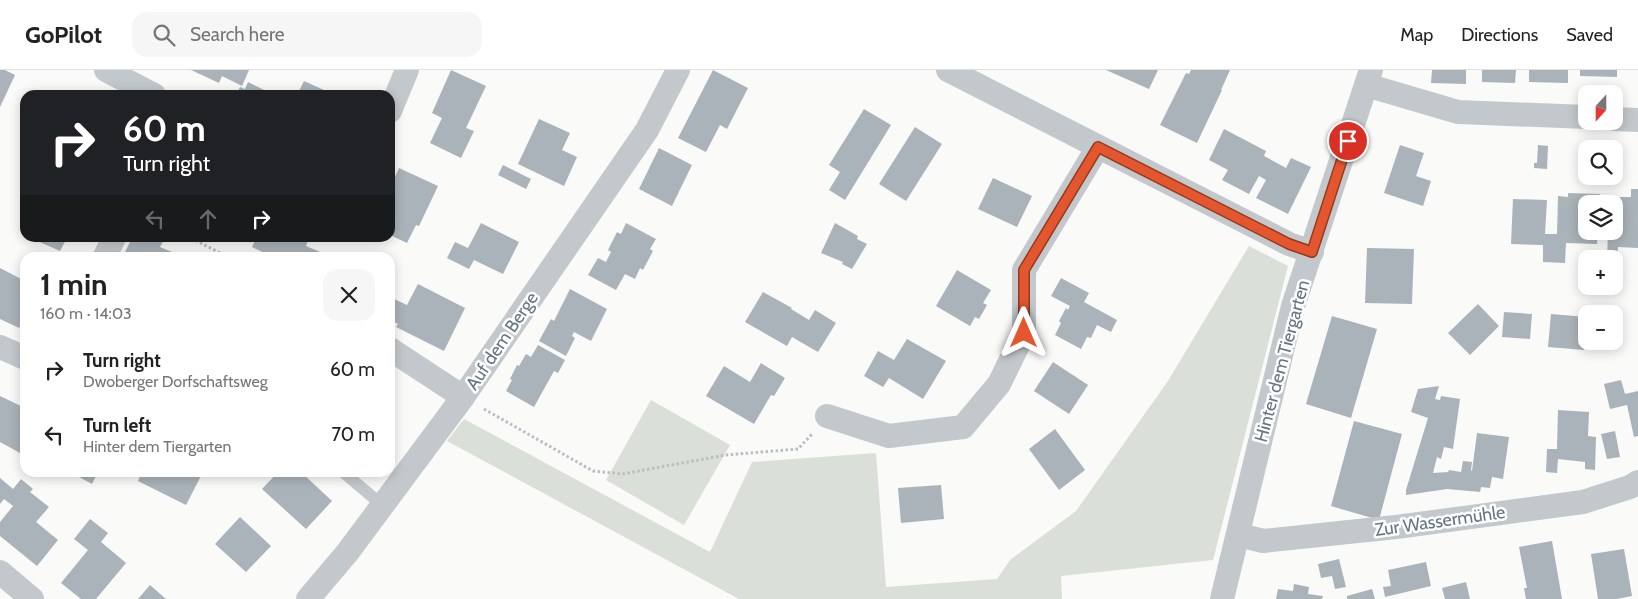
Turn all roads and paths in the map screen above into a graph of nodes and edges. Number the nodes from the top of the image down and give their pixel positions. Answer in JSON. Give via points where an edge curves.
{"nodes":[{"id":1,"x":106,"y":70,"type":"edge"},
{"id":2,"x":407,"y":70,"type":"edge"},
{"id":3,"x":678,"y":70,"type":"edge"},
{"id":4,"x":948,"y":70,"type":"edge"},
{"id":5,"x":1368,"y":77,"type":"edge"},
{"id":6,"x":144,"y":90,"type":"edge"},
{"id":7,"x":395,"y":98,"type":"edge"},
{"id":8,"x":1578,"y":117,"type":"edge"},
{"id":9,"x":1623,"y":119,"type":"edge"},
{"id":10,"x":1638,"y":120,"type":"edge"},
{"id":11,"x":1098,"y":147,"type":"junction"},
{"id":12,"x":199,"y":242,"type":"edge"},
{"id":13,"x":218,"y":252,"type":"edge"},
{"id":14,"x":1312,"y":252,"type":"junction"},
{"id":15,"x":0,"y":347,"type":"edge"},
{"id":16,"x":395,"y":352,"type":"edge"},
{"id":17,"x":20,"y":356,"type":"edge"},
{"id":18,"x":463,"y":397,"type":"junction"},
{"id":19,"x":827,"y":416,"type":"joint"},
{"id":20,"x":349,"y":477,"type":"edge"},
{"id":21,"x":1638,"y":482,"type":"edge"},
{"id":22,"x":382,"y":505,"type":"junction"},
{"id":23,"x":1239,"y":535,"type":"junction"},
{"id":24,"x":0,"y":572,"type":"edge"},
{"id":25,"x":32,"y":599,"type":"edge"},
{"id":26,"x":308,"y":599,"type":"edge"},
{"id":27,"x":1222,"y":599,"type":"edge"}],
"edges":[{"from":1,"to":6,"type":"street"},
{"from":2,"to":7,"type":"street"},
{"from":3,"to":18,"type":"street","name":"Auf dem Berge","via":[[647,130]]},
{"from":4,"to":11,"type":"street"},
{"from":5,"to":8,"type":"street","via":[[1458,112]]},
{"from":5,"to":14,"type":"street","name":"Hinter dem Tiergarten"},
{"from":9,"to":10,"type":"street"},
{"from":11,"to":14,"type":"street","via":[[1289,244]]},
{"from":11,"to":19,"type":"street","via":[[1024,270],[1024,333],[1000,384],[963,428],[889,436]]},
{"from":12,"to":13,"type":"path"},
{"from":14,"to":23,"type":"street","name":"Hinter dem Tiergarten","via":[[1293,306]]},
{"from":15,"to":17,"type":"street"},
{"from":16,"to":18,"type":"street"},
{"from":18,"to":19,"type":"path","via":[[593,470],[622,474],[726,455],[798,449]]},
{"from":18,"to":22,"type":"street","name":"Auf dem Berge"},
{"from":20,"to":22,"type":"lane"},
{"from":21,"to":23,"type":"street","name":"Zur Wassermühle","via":[[1583,502],[1396,527],[1263,541]]},
{"from":22,"to":26,"type":"street","name":"Auf dem Berge"},
{"from":23,"to":27,"type":"street","name":"Hinter dem Tiergarten"},
{"from":24,"to":25,"type":"street"}]}
